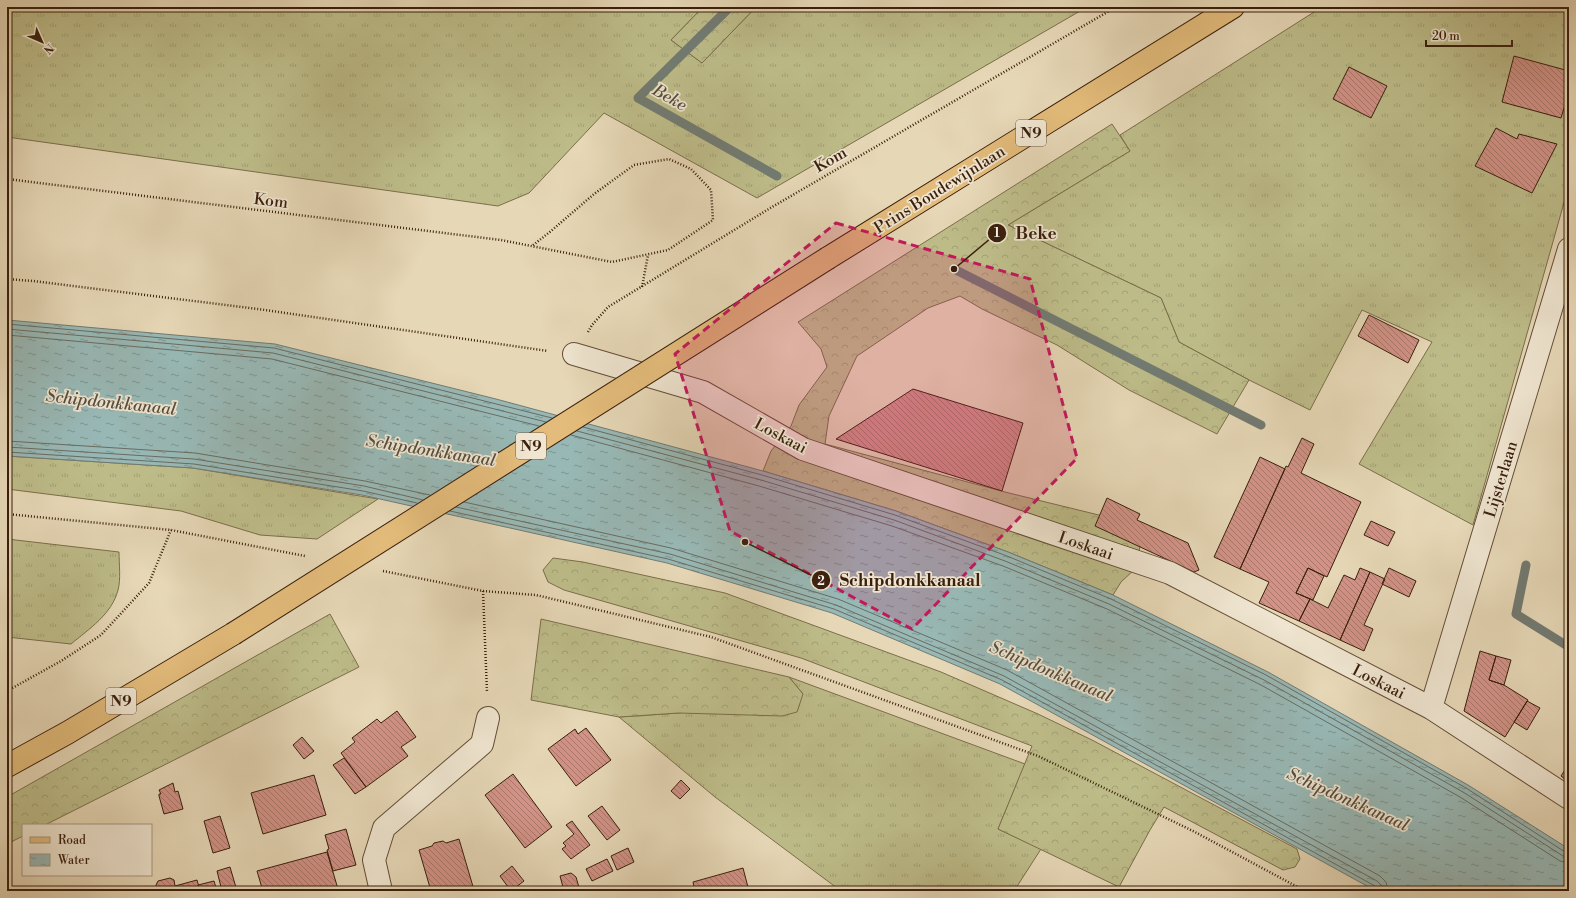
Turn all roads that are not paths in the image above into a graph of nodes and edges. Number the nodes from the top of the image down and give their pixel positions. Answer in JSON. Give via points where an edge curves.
{"nodes":[{"id":1,"x":1233,"y":7,"type":"edge"},
{"id":2,"x":1569,"y":249,"type":"edge"},
{"id":3,"x":574,"y":354,"type":"road end"},
{"id":4,"x":1431,"y":708,"type":"junction"},
{"id":5,"x":488,"y":718,"type":"road end"},
{"id":6,"x":7,"y":766,"type":"edge"},
{"id":7,"x":1569,"y":798,"type":"edge"},
{"id":8,"x":381,"y":891,"type":"edge"}],
"edges":[{"from":1,"to":6,"type":"main road","name":"Prins Boudewijnlaan","number":"N9","bridge":true,"via":[[828,258],[233,634]]},
{"from":2,"to":4,"type":"street","name":"Lijsterlaan"},
{"from":3,"to":4,"type":"street","name":"Loskaai","via":[[703,392],[803,449],[1170,573]]},
{"from":4,"to":7,"type":"street","name":"Loskaai"},
{"from":5,"to":8,"type":"street","via":[[482,744],[384,828],[374,860]]}]}
